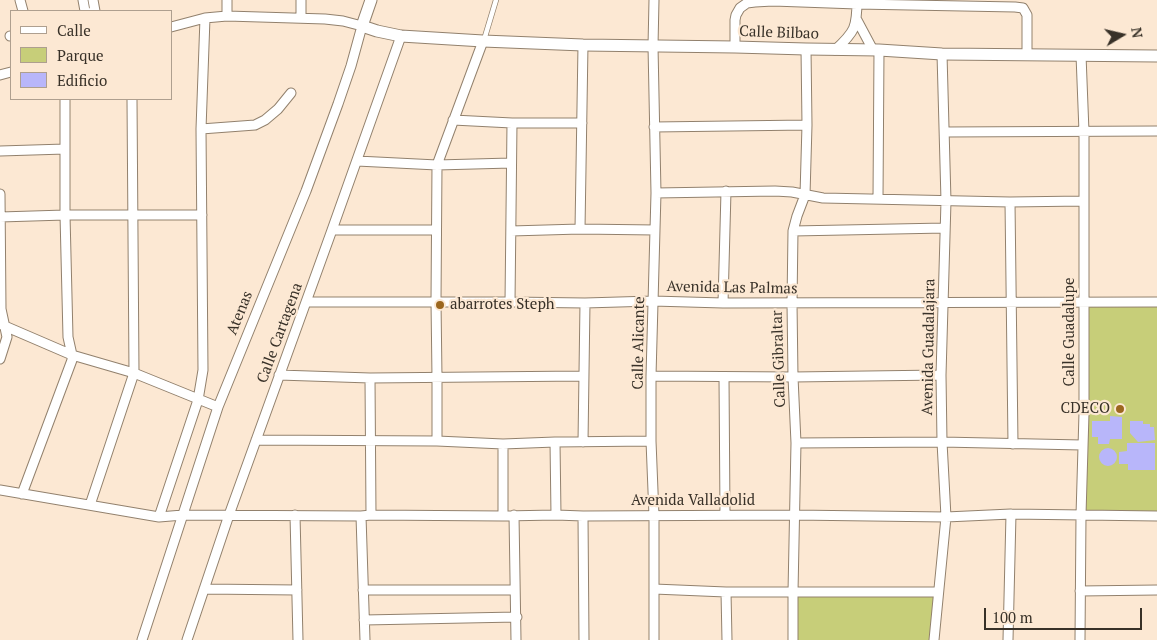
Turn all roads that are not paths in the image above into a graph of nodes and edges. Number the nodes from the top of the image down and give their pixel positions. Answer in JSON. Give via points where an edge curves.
{"nodes":[{"id":1,"x":227,"y":0,"type":"edge"},
{"id":2,"x":301,"y":0,"type":"edge"},
{"id":3,"x":371,"y":0,"type":"edge"},
{"id":4,"x":496,"y":0,"type":"edge"},
{"id":5,"x":654,"y":0,"type":"edge"},
{"id":6,"x":857,"y":2,"type":"edge"},
{"id":7,"x":227,"y":16,"type":"junction"},
{"id":8,"x":205,"y":18,"type":"junction"},
{"id":9,"x":301,"y":18,"type":"junction"},
{"id":10,"x":857,"y":20,"type":"junction"},
{"id":11,"x":362,"y":26,"type":"junction"},
{"id":12,"x":172,"y":27,"type":"edge"},
{"id":13,"x":401,"y":36,"type":"junction"},
{"id":14,"x":483,"y":41,"type":"junction"},
{"id":15,"x":583,"y":45,"type":"junction"},
{"id":16,"x":653,"y":46,"type":"junction"},
{"id":17,"x":735,"y":47,"type":"junction"},
{"id":18,"x":806,"y":50,"type":"junction"},
{"id":19,"x":835,"y":50,"type":"junction"},
{"id":20,"x":876,"y":50,"type":"junction"},
{"id":21,"x":942,"y":54,"type":"junction"},
{"id":22,"x":1027,"y":54,"type":"junction"},
{"id":23,"x":1081,"y":55,"type":"junction"},
{"id":24,"x":1157,"y":56,"type":"edge"},
{"id":25,"x":291,"y":93,"type":"dead end"},
{"id":26,"x":65,"y":100,"type":"edge"},
{"id":27,"x":132,"y":100,"type":"edge"},
{"id":28,"x":453,"y":120,"type":"junction"},
{"id":29,"x":512,"y":123,"type":"junction"},
{"id":30,"x":582,"y":123,"type":"junction"},
{"id":31,"x":806,"y":125,"type":"junction"},
{"id":32,"x":654,"y":127,"type":"junction"},
{"id":33,"x":201,"y":128,"type":"junction"},
{"id":34,"x":1157,"y":131,"type":"edge"},
{"id":35,"x":945,"y":132,"type":"junction"},
{"id":36,"x":1084,"y":132,"type":"junction"},
{"id":37,"x":65,"y":149,"type":"junction"},
{"id":38,"x":0,"y":151,"type":"edge"},
{"id":39,"x":357,"y":161,"type":"junction"},
{"id":40,"x":511,"y":163,"type":"junction"},
{"id":41,"x":437,"y":166,"type":"junction"},
{"id":42,"x":726,"y":191,"type":"junction"},
{"id":43,"x":656,"y":193,"type":"junction"},
{"id":44,"x":0,"y":194,"type":"edge"},
{"id":45,"x":805,"y":195,"type":"junction"},
{"id":46,"x":878,"y":199,"type":"junction"},
{"id":47,"x":946,"y":201,"type":"junction"},
{"id":48,"x":1083,"y":201,"type":"junction"},
{"id":49,"x":1010,"y":202,"type":"junction"},
{"id":50,"x":65,"y":215,"type":"junction"},
{"id":51,"x":134,"y":216,"type":"junction"},
{"id":52,"x":202,"y":216,"type":"junction"},
{"id":53,"x":0,"y":217,"type":"edge"},
{"id":54,"x":945,"y":228,"type":"junction"},
{"id":55,"x":332,"y":230,"type":"junction"},
{"id":56,"x":436,"y":230,"type":"junction"},
{"id":57,"x":580,"y":230,"type":"junction"},
{"id":58,"x":655,"y":230,"type":"junction"},
{"id":59,"x":511,"y":231,"type":"junction"},
{"id":60,"x":793,"y":231,"type":"junction"},
{"id":61,"x":436,"y":301,"type":"junction"},
{"id":62,"x":653,"y":301,"type":"junction"},
{"id":63,"x":306,"y":302,"type":"junction"},
{"id":64,"x":510,"y":302,"type":"junction"},
{"id":65,"x":943,"y":302,"type":"junction"},
{"id":66,"x":1011,"y":302,"type":"junction"},
{"id":67,"x":1084,"y":302,"type":"junction"},
{"id":68,"x":1157,"y":302,"type":"edge"},
{"id":69,"x":584,"y":303,"type":"junction"},
{"id":70,"x":723,"y":303,"type":"junction"},
{"id":71,"x":792,"y":303,"type":"junction"},
{"id":72,"x":3,"y":325,"type":"edge"},
{"id":73,"x":72,"y":355,"type":"junction"},
{"id":74,"x":0,"y":360,"type":"edge"},
{"id":75,"x":134,"y":373,"type":"junction"},
{"id":76,"x":280,"y":375,"type":"junction"},
{"id":77,"x":941,"y":375,"type":"junction"},
{"id":78,"x":583,"y":376,"type":"junction"},
{"id":79,"x":651,"y":376,"type":"junction"},
{"id":80,"x":793,"y":376,"type":"junction"},
{"id":81,"x":724,"y":377,"type":"junction"},
{"id":82,"x":370,"y":378,"type":"junction"},
{"id":83,"x":437,"y":378,"type":"junction"},
{"id":84,"x":198,"y":400,"type":"junction"},
{"id":85,"x":218,"y":407,"type":"junction"},
{"id":86,"x":256,"y":440,"type":"junction"},
{"id":87,"x":370,"y":441,"type":"junction"},
{"id":88,"x":436,"y":441,"type":"junction"},
{"id":89,"x":555,"y":442,"type":"junction"},
{"id":90,"x":583,"y":442,"type":"junction"},
{"id":91,"x":651,"y":442,"type":"junction"},
{"id":92,"x":942,"y":442,"type":"junction"},
{"id":93,"x":796,"y":443,"type":"junction"},
{"id":94,"x":503,"y":444,"type":"junction"},
{"id":95,"x":1013,"y":444,"type":"junction"},
{"id":96,"x":1082,"y":445,"type":"junction"},
{"id":97,"x":0,"y":490,"type":"edge"},
{"id":98,"x":22,"y":494,"type":"junction"},
{"id":99,"x":90,"y":505,"type":"junction"},
{"id":100,"x":794,"y":514,"type":"junction"},
{"id":101,"x":1011,"y":514,"type":"junction"},
{"id":102,"x":184,"y":515,"type":"junction"},
{"id":103,"x":229,"y":515,"type":"junction"},
{"id":104,"x":295,"y":515,"type":"junction"},
{"id":105,"x":371,"y":515,"type":"junction"},
{"id":106,"x":514,"y":515,"type":"junction"},
{"id":107,"x":556,"y":515,"type":"junction"},
{"id":108,"x":725,"y":515,"type":"junction"},
{"id":109,"x":1081,"y":515,"type":"junction"},
{"id":110,"x":361,"y":516,"type":"junction"},
{"id":111,"x":503,"y":516,"type":"junction"},
{"id":112,"x":583,"y":516,"type":"junction"},
{"id":113,"x":654,"y":516,"type":"junction"},
{"id":114,"x":1157,"y":516,"type":"edge"},
{"id":115,"x":159,"y":517,"type":"junction"},
{"id":116,"x":946,"y":517,"type":"junction"},
{"id":117,"x":654,"y":588,"type":"junction"},
{"id":118,"x":204,"y":590,"type":"junction"},
{"id":119,"x":297,"y":590,"type":"junction"},
{"id":120,"x":363,"y":590,"type":"junction"},
{"id":121,"x":515,"y":590,"type":"junction"},
{"id":122,"x":1157,"y":590,"type":"edge"},
{"id":123,"x":1080,"y":591,"type":"junction"},
{"id":124,"x":726,"y":592,"type":"junction"},
{"id":125,"x":792,"y":592,"type":"junction"},
{"id":126,"x":938,"y":592,"type":"junction"},
{"id":127,"x":517,"y":617,"type":"junction"},
{"id":128,"x":364,"y":620,"type":"junction"},
{"id":129,"x":142,"y":640,"type":"edge"},
{"id":130,"x":187,"y":640,"type":"edge"},
{"id":131,"x":298,"y":640,"type":"edge"},
{"id":132,"x":365,"y":640,"type":"edge"},
{"id":133,"x":516,"y":640,"type":"edge"},
{"id":134,"x":584,"y":640,"type":"edge"},
{"id":135,"x":654,"y":640,"type":"edge"},
{"id":136,"x":726,"y":640,"type":"edge"},
{"id":137,"x":793,"y":640,"type":"edge"},
{"id":138,"x":934,"y":640,"type":"edge"},
{"id":139,"x":1008,"y":640,"type":"edge"},
{"id":140,"x":1080,"y":640,"type":"edge"}],
"edges":[{"from":1,"to":7,"type":"street"},
{"from":2,"to":9,"type":"street"},
{"from":3,"to":11,"type":"street","name":"Atenas"},
{"from":4,"to":14,"type":"lane"},
{"from":5,"to":16,"type":"street","name":"Calle Alicante"},
{"from":6,"to":10,"type":"street"},
{"from":6,"to":17,"type":"street","via":[[747,3],[736,15]]},
{"from":6,"to":22,"type":"street","via":[[1023,8],[1027,14]]},
{"from":7,"to":8,"type":"street"},
{"from":7,"to":9,"type":"street"},
{"from":8,"to":12,"type":"street"},
{"from":8,"to":33,"type":"street"},
{"from":9,"to":11,"type":"street"},
{"from":10,"to":19,"type":"street","via":[[847,39]]},
{"from":10,"to":20,"type":"street"},
{"from":11,"to":13,"type":"street","name":"Calle Bilbao"},
{"from":11,"to":85,"type":"street","name":"Atenas","via":[[306,191]]},
{"from":13,"to":14,"type":"street","name":"Calle Bilbao"},
{"from":13,"to":39,"type":"street","name":"Calle Cartagena"},
{"from":14,"to":15,"type":"street","name":"Calle Bilbao"},
{"from":14,"to":28,"type":"street"},
{"from":15,"to":16,"type":"street","name":"Calle Bilbao"},
{"from":15,"to":30,"type":"street"},
{"from":16,"to":17,"type":"street","name":"Calle Bilbao"},
{"from":16,"to":32,"type":"street","name":"Calle Alicante"},
{"from":17,"to":18,"type":"street","name":"Calle Bilbao"},
{"from":18,"to":19,"type":"street","name":"Calle Bilbao"},
{"from":18,"to":31,"type":"street","name":"Calle Gibraltar"},
{"from":19,"to":20,"type":"street","name":"Calle Bilbao"},
{"from":20,"to":21,"type":"street","name":"Calle Bilbao"},
{"from":20,"to":46,"type":"street"},
{"from":21,"to":22,"type":"street","name":"Calle Bilbao"},
{"from":21,"to":35,"type":"street","name":"Avenida Guadalajara"},
{"from":22,"to":23,"type":"street","name":"Calle Bilbao"},
{"from":23,"to":24,"type":"street","name":"Calle Bilbao"},
{"from":23,"to":36,"type":"street","name":"Calle Guadalupe"},
{"from":25,"to":33,"type":"street","via":[[278,109],[255,125]]},
{"from":26,"to":37,"type":"street"},
{"from":27,"to":51,"type":"street"},
{"from":28,"to":29,"type":"street"},
{"from":28,"to":41,"type":"street"},
{"from":29,"to":30,"type":"street"},
{"from":29,"to":40,"type":"street"},
{"from":30,"to":57,"type":"street"},
{"from":31,"to":32,"type":"street"},
{"from":31,"to":45,"type":"street","name":"Calle Gibraltar"},
{"from":32,"to":43,"type":"street","name":"Calle Alicante"},
{"from":33,"to":52,"type":"street"},
{"from":34,"to":36,"type":"street"},
{"from":35,"to":36,"type":"street"},
{"from":35,"to":47,"type":"street","name":"Avenida Guadalajara"},
{"from":36,"to":48,"type":"street","name":"Calle Guadalupe"},
{"from":37,"to":38,"type":"street"},
{"from":37,"to":50,"type":"street"},
{"from":39,"to":41,"type":"street"},
{"from":39,"to":55,"type":"street","name":"Calle Cartagena"},
{"from":40,"to":41,"type":"street"},
{"from":40,"to":59,"type":"street"},
{"from":41,"to":56,"type":"street"},
{"from":42,"to":43,"type":"street"},
{"from":42,"to":45,"type":"street"},
{"from":42,"to":70,"type":"street"},
{"from":43,"to":58,"type":"street","name":"Calle Alicante"},
{"from":44,"to":53,"type":"street"},
{"from":45,"to":46,"type":"street"},
{"from":45,"to":60,"type":"street","name":"Calle Gibraltar"},
{"from":46,"to":47,"type":"street"},
{"from":47,"to":49,"type":"street"},
{"from":47,"to":54,"type":"street","name":"Avenida Guadalajara"},
{"from":48,"to":49,"type":"street"},
{"from":48,"to":67,"type":"street","name":"Calle Guadalupe"},
{"from":49,"to":66,"type":"street"},
{"from":50,"to":51,"type":"street"},
{"from":50,"to":53,"type":"street"},
{"from":50,"to":73,"type":"street","via":[[68,337]]},
{"from":51,"to":52,"type":"street"},
{"from":51,"to":75,"type":"street"},
{"from":52,"to":84,"type":"street","via":[[202,370]]},
{"from":53,"to":72,"type":"street"},
{"from":54,"to":60,"type":"street"},
{"from":54,"to":65,"type":"street","name":"Avenida Guadalajara"},
{"from":55,"to":56,"type":"street"},
{"from":55,"to":63,"type":"street","name":"Calle Cartagena"},
{"from":56,"to":61,"type":"street"},
{"from":57,"to":58,"type":"street"},
{"from":57,"to":59,"type":"street"},
{"from":58,"to":62,"type":"street","name":"Calle Alicante"},
{"from":59,"to":64,"type":"street"},
{"from":60,"to":71,"type":"street","name":"Calle Gibraltar"},
{"from":61,"to":63,"type":"street","name":"Avenida Las Palmas"},
{"from":61,"to":64,"type":"street","name":"Avenida Las Palmas"},
{"from":61,"to":83,"type":"street"},
{"from":62,"to":69,"type":"street","name":"Avenida Las Palmas"},
{"from":62,"to":70,"type":"street","name":"Avenida Las Palmas"},
{"from":62,"to":79,"type":"street","name":"Calle Alicante"},
{"from":63,"to":76,"type":"street","name":"Calle Cartagena"},
{"from":64,"to":69,"type":"street","name":"Avenida Las Palmas"},
{"from":65,"to":66,"type":"street","name":"Avenida Las Palmas"},
{"from":65,"to":71,"type":"street","name":"Avenida Las Palmas"},
{"from":65,"to":77,"type":"street","name":"Avenida Guadalajara"},
{"from":66,"to":67,"type":"street","name":"Avenida Las Palmas"},
{"from":66,"to":95,"type":"street"},
{"from":67,"to":68,"type":"street","name":"Avenida Las Palmas"},
{"from":67,"to":96,"type":"street","name":"Calle Guadalupe"},
{"from":69,"to":78,"type":"street"},
{"from":70,"to":71,"type":"street","name":"Avenida Las Palmas"},
{"from":71,"to":80,"type":"street","name":"Calle Gibraltar"},
{"from":72,"to":73,"type":"street"},
{"from":72,"to":74,"type":"street","via":[[6,337]]},
{"from":73,"to":75,"type":"street"},
{"from":73,"to":98,"type":"street","via":[[70,368]]},
{"from":75,"to":84,"type":"street"},
{"from":75,"to":99,"type":"street"},
{"from":76,"to":82,"type":"street"},
{"from":76,"to":86,"type":"street","name":"Calle Cartagena"},
{"from":77,"to":80,"type":"street"},
{"from":77,"to":92,"type":"street","name":"Avenida Guadalajara"},
{"from":78,"to":83,"type":"street"},
{"from":78,"to":90,"type":"street"},
{"from":79,"to":81,"type":"street"},
{"from":79,"to":91,"type":"street","name":"Calle Alicante"},
{"from":80,"to":81,"type":"street"},
{"from":80,"to":93,"type":"street","name":"Calle Gibraltar"},
{"from":81,"to":108,"type":"street"},
{"from":82,"to":83,"type":"street"},
{"from":82,"to":87,"type":"street"},
{"from":83,"to":88,"type":"street"},
{"from":84,"to":85,"type":"street"},
{"from":84,"to":115,"type":"street"},
{"from":85,"to":102,"type":"street","name":"Atenas"},
{"from":86,"to":87,"type":"street"},
{"from":86,"to":103,"type":"street","name":"Calle Cartagena"},
{"from":87,"to":88,"type":"street"},
{"from":87,"to":105,"type":"street"},
{"from":88,"to":94,"type":"street"},
{"from":89,"to":90,"type":"street"},
{"from":89,"to":94,"type":"street"},
{"from":89,"to":107,"type":"street"},
{"from":90,"to":91,"type":"street"},
{"from":91,"to":113,"type":"street","name":"Calle Alicante"},
{"from":92,"to":93,"type":"street"},
{"from":92,"to":95,"type":"street"},
{"from":92,"to":116,"type":"street","name":"Avenida Guadalajara"},
{"from":93,"to":100,"type":"street","name":"Calle Gibraltar"},
{"from":94,"to":111,"type":"street"},
{"from":95,"to":96,"type":"street"},
{"from":96,"to":109,"type":"street","name":"Calle Guadalupe"},
{"from":97,"to":98,"type":"street","name":"Avenida Valladolid"},
{"from":98,"to":99,"type":"street","name":"Avenida Valladolid"},
{"from":99,"to":115,"type":"street","name":"Avenida Valladolid"},
{"from":100,"to":108,"type":"street","name":"Avenida Valladolid"},
{"from":100,"to":116,"type":"street","name":"Avenida Valladolid"},
{"from":100,"to":125,"type":"street","name":"Calle Gibraltar"},
{"from":101,"to":109,"type":"street","name":"Avenida Valladolid"},
{"from":101,"to":116,"type":"street","name":"Avenida Valladolid"},
{"from":101,"to":139,"type":"street"},
{"from":102,"to":103,"type":"street","name":"Avenida Valladolid"},
{"from":102,"to":115,"type":"street","name":"Avenida Valladolid"},
{"from":102,"to":129,"type":"street","name":"Atenas"},
{"from":103,"to":104,"type":"street","name":"Avenida Valladolid"},
{"from":103,"to":118,"type":"street","name":"Calle Cartagena"},
{"from":104,"to":110,"type":"street","name":"Avenida Valladolid"},
{"from":104,"to":119,"type":"street"},
{"from":105,"to":110,"type":"street","name":"Avenida Valladolid"},
{"from":105,"to":111,"type":"street","name":"Avenida Valladolid"},
{"from":106,"to":107,"type":"street","name":"Avenida Valladolid"},
{"from":106,"to":111,"type":"street","name":"Avenida Valladolid"},
{"from":106,"to":121,"type":"street"},
{"from":107,"to":112,"type":"street","name":"Avenida Valladolid"},
{"from":108,"to":113,"type":"street","name":"Avenida Valladolid"},
{"from":109,"to":114,"type":"street","name":"Avenida Valladolid"},
{"from":109,"to":123,"type":"street","name":"Calle Guadalupe"},
{"from":110,"to":120,"type":"street"},
{"from":112,"to":113,"type":"street","name":"Avenida Valladolid"},
{"from":112,"to":134,"type":"street"},
{"from":113,"to":117,"type":"street","name":"Calle Alicante"},
{"from":116,"to":126,"type":"street","name":"Avenida Guadalajara"},
{"from":117,"to":124,"type":"street"},
{"from":117,"to":135,"type":"street","name":"Calle Alicante"},
{"from":118,"to":119,"type":"street"},
{"from":118,"to":130,"type":"street","name":"Calle Cartagena"},
{"from":119,"to":131,"type":"street"},
{"from":120,"to":121,"type":"street"},
{"from":120,"to":128,"type":"street"},
{"from":121,"to":127,"type":"street"},
{"from":122,"to":123,"type":"street"},
{"from":123,"to":140,"type":"street","name":"Calle Guadalupe"},
{"from":124,"to":125,"type":"street"},
{"from":124,"to":136,"type":"street"},
{"from":125,"to":126,"type":"street"},
{"from":125,"to":137,"type":"street","name":"Calle Gibraltar"},
{"from":126,"to":138,"type":"street","name":"Avenida Guadalajara"},
{"from":127,"to":128,"type":"street"},
{"from":127,"to":133,"type":"street"},
{"from":128,"to":132,"type":"street"}]}
